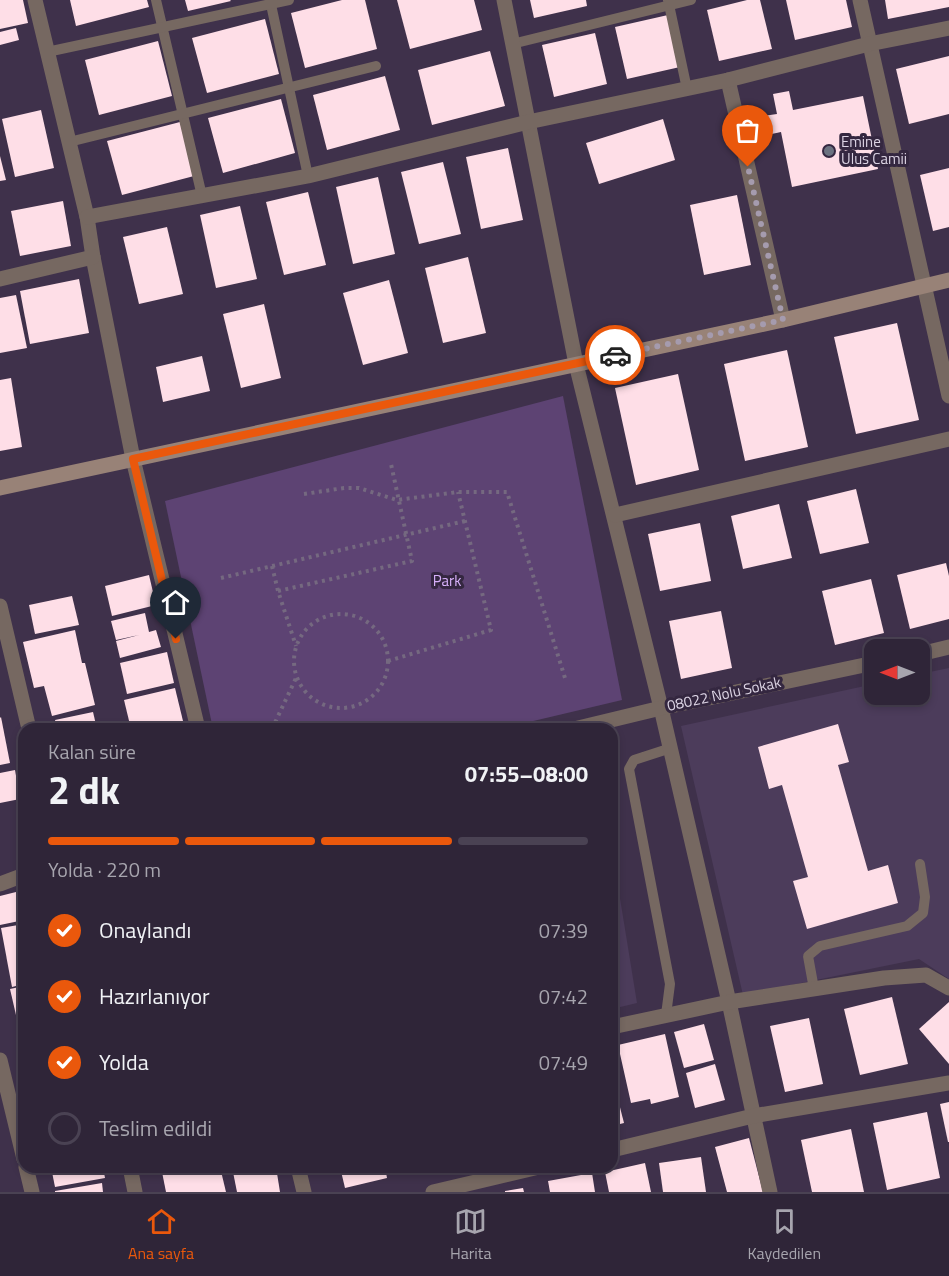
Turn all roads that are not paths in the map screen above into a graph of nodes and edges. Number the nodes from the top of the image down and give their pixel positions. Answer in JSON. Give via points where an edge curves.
{"nodes":[{"id":1,"x":35,"y":0,"type":"edge"},
{"id":2,"x":156,"y":0,"type":"edge"},
{"id":3,"x":289,"y":0,"type":"edge"},
{"id":4,"x":504,"y":0,"type":"edge"},
{"id":5,"x":691,"y":0,"type":"edge"},
{"id":6,"x":860,"y":0,"type":"edge"},
{"id":7,"x":270,"y":2,"type":"edge"},
{"id":8,"x":669,"y":3,"type":"edge"},
{"id":9,"x":162,"y":28,"type":"junction"},
{"id":10,"x":949,"y":28,"type":"edge"},
{"id":11,"x":512,"y":44,"type":"junction"},
{"id":12,"x":869,"y":44,"type":"junction"},
{"id":13,"x":48,"y":52,"type":"junction"},
{"id":14,"x":376,"y":66,"type":"dead end"},
{"id":15,"x":728,"y":80,"type":"junction"},
{"id":16,"x":289,"y":87,"type":"junction"},
{"id":17,"x":687,"y":88,"type":"junction"},
{"id":18,"x":183,"y":114,"type":"junction"},
{"id":19,"x":528,"y":122,"type":"junction"},
{"id":20,"x":69,"y":142,"type":"junction"},
{"id":21,"x":308,"y":176,"type":"junction"},
{"id":22,"x":202,"y":196,"type":"junction"},
{"id":23,"x":87,"y":217,"type":"junction"},
{"id":24,"x":93,"y":257,"type":"junction"},
{"id":25,"x":0,"y":279,"type":"edge"},
{"id":26,"x":949,"y":280,"type":"edge"},
{"id":27,"x":924,"y":285,"type":"junction"},
{"id":28,"x":783,"y":320,"type":"junction"},
{"id":29,"x":576,"y":364,"type":"junction"},
{"id":30,"x":949,"y":396,"type":"edge"},
{"id":31,"x":949,"y":440,"type":"edge"},
{"id":32,"x":133,"y":459,"type":"junction"},
{"id":33,"x":0,"y":488,"type":"edge"},
{"id":34,"x":615,"y":515,"type":"junction"},
{"id":35,"x":0,"y":606,"type":"edge"},
{"id":36,"x":949,"y":647,"type":"edge"},
{"id":37,"x":930,"y":652,"type":"edge"},
{"id":38,"x":864,"y":665,"type":"edge"},
{"id":39,"x":661,"y":708,"type":"junction"},
{"id":40,"x":28,"y":723,"type":"edge"},
{"id":41,"x":197,"y":723,"type":"edge"},
{"id":42,"x":599,"y":723,"type":"edge"},
{"id":43,"x":671,"y":748,"type":"junction"},
{"id":44,"x":920,"y":864,"type":"dead end"},
{"id":45,"x":18,"y":877,"type":"edge"},
{"id":46,"x":0,"y":884,"type":"edge"},
{"id":47,"x":949,"y":988,"type":"edge"},
{"id":48,"x":814,"y":989,"type":"junction"},
{"id":49,"x":729,"y":1002,"type":"junction"},
{"id":50,"x":666,"y":1015,"type":"junction"},
{"id":51,"x":618,"y":1026,"type":"edge"},
{"id":52,"x":0,"y":1060,"type":"edge"},
{"id":53,"x":949,"y":1083,"type":"edge"},
{"id":54,"x":753,"y":1116,"type":"junction"},
{"id":55,"x":18,"y":1134,"type":"edge"},
{"id":56,"x":618,"y":1149,"type":"edge"},
{"id":57,"x":27,"y":1173,"type":"edge"},
{"id":58,"x":131,"y":1173,"type":"edge"},
{"id":59,"x":299,"y":1173,"type":"edge"},
{"id":60,"x":513,"y":1173,"type":"edge"},
{"id":61,"x":32,"y":1192,"type":"edge"},
{"id":62,"x":135,"y":1192,"type":"edge"},
{"id":63,"x":304,"y":1192,"type":"edge"},
{"id":64,"x":433,"y":1192,"type":"edge"},
{"id":65,"x":770,"y":1192,"type":"edge"}],
"edges":[{"from":1,"to":13,"type":"street"},
{"from":2,"to":9,"type":"lane"},
{"from":3,"to":7,"type":"lane"},
{"from":4,"to":11,"type":"street"},
{"from":5,"to":8,"type":"lane"},
{"from":6,"to":12,"type":"street"},
{"from":7,"to":9,"type":"lane"},
{"from":7,"to":16,"type":"lane"},
{"from":8,"to":11,"type":"lane"},
{"from":8,"to":17,"type":"lane"},
{"from":9,"to":13,"type":"lane"},
{"from":9,"to":18,"type":"lane"},
{"from":10,"to":12,"type":"street"},
{"from":11,"to":19,"type":"street"},
{"from":12,"to":15,"type":"street"},
{"from":12,"to":27,"type":"street"},
{"from":13,"to":20,"type":"street"},
{"from":14,"to":16,"type":"lane"},
{"from":15,"to":17,"type":"street"},
{"from":15,"to":28,"type":"street"},
{"from":16,"to":18,"type":"lane"},
{"from":16,"to":21,"type":"lane"},
{"from":17,"to":19,"type":"street"},
{"from":18,"to":20,"type":"lane"},
{"from":18,"to":22,"type":"lane"},
{"from":19,"to":21,"type":"street"},
{"from":19,"to":29,"type":"street"},
{"from":20,"to":23,"type":"street"},
{"from":21,"to":22,"type":"street"},
{"from":22,"to":23,"type":"street"},
{"from":23,"to":24,"type":"street"},
{"from":24,"to":25,"type":"street"},
{"from":24,"to":32,"type":"street"},
{"from":26,"to":27,"type":"street"},
{"from":27,"to":28,"type":"street"},
{"from":27,"to":30,"type":"street"},
{"from":28,"to":29,"type":"street"},
{"from":29,"to":32,"type":"street"},
{"from":29,"to":34,"type":"street"},
{"from":31,"to":34,"type":"street"},
{"from":32,"to":33,"type":"street"},
{"from":32,"to":41,"type":"street"},
{"from":34,"to":39,"type":"street"},
{"from":35,"to":40,"type":"street"},
{"from":36,"to":37,"type":"street"},
{"from":38,"to":39,"type":"street","name":"08022 Nolu Sokak"},
{"from":39,"to":42,"type":"street","name":"08022 Nolu Sokak"},
{"from":39,"to":43,"type":"street"},
{"from":43,"to":49,"type":"street"},
{"from":43,"to":50,"type":"lane","via":[[634,760],[630,769],[670,984]]},
{"from":44,"to":48,"type":"lane","via":[[923,913],[907,926],[820,946],[808,956]]},
{"from":45,"to":46,"type":"street"},
{"from":47,"to":48,"type":"street","via":[[926,975]]},
{"from":48,"to":49,"type":"street"},
{"from":49,"to":50,"type":"street"},
{"from":49,"to":54,"type":"street"},
{"from":50,"to":51,"type":"street"},
{"from":52,"to":55,"type":"street"},
{"from":53,"to":54,"type":"street"},
{"from":54,"to":56,"type":"street"},
{"from":54,"to":65,"type":"street"},
{"from":57,"to":61,"type":"street"},
{"from":58,"to":62,"type":"street"},
{"from":59,"to":63,"type":"street"},
{"from":60,"to":64,"type":"street"}]}
